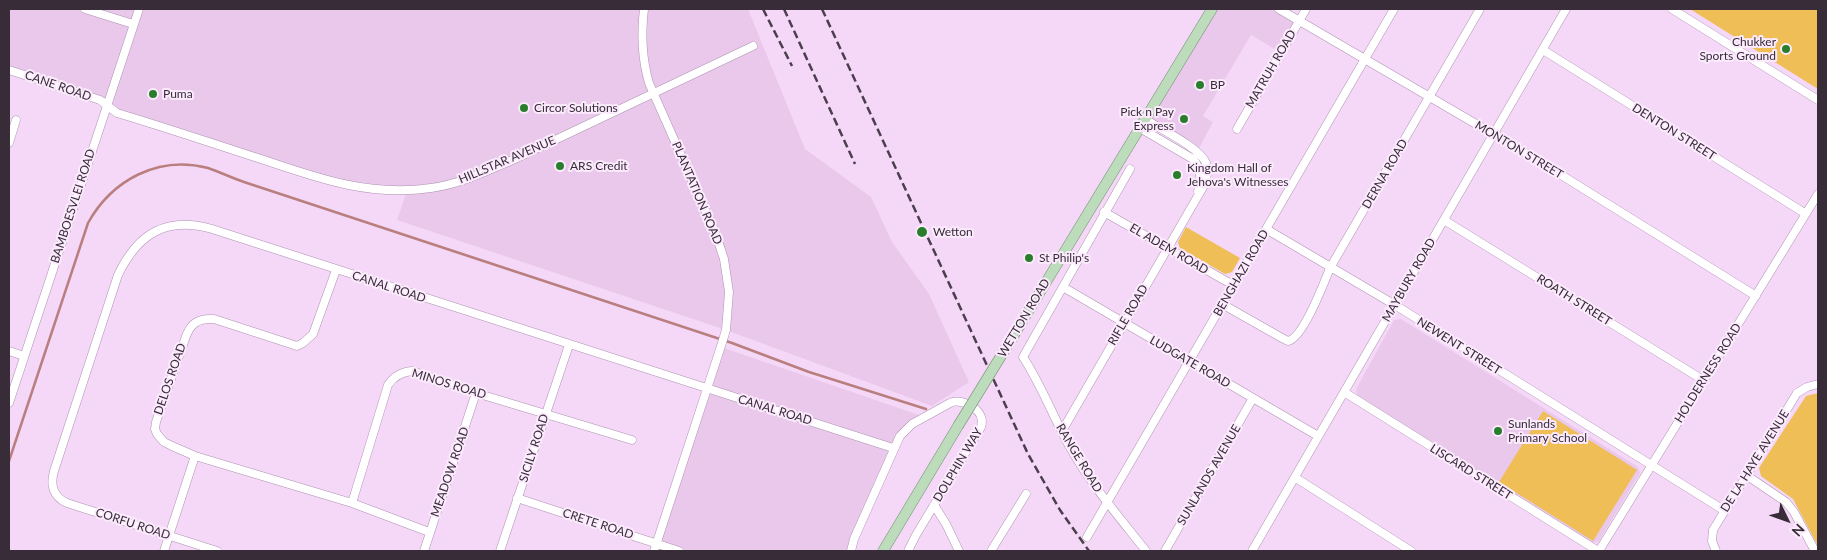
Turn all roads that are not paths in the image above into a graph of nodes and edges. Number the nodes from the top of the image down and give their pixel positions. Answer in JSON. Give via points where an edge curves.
{"nodes":[{"id":1,"x":85,"y":9,"type":"edge"},
{"id":2,"x":138,"y":9,"type":"edge"},
{"id":3,"x":644,"y":9,"type":"edge"},
{"id":4,"x":1212,"y":9,"type":"edge"},
{"id":5,"x":1279,"y":9,"type":"edge"},
{"id":6,"x":1306,"y":9,"type":"edge"},
{"id":7,"x":1394,"y":9,"type":"edge"},
{"id":8,"x":1480,"y":9,"type":"edge"},
{"id":9,"x":1566,"y":9,"type":"edge"},
{"id":10,"x":1672,"y":9,"type":"edge"},
{"id":11,"x":1299,"y":21,"type":"junction"},
{"id":12,"x":134,"y":24,"type":"junction"},
{"id":13,"x":753,"y":46,"type":"dead end"},
{"id":14,"x":1542,"y":50,"type":"junction"},
{"id":15,"x":1365,"y":59,"type":"junction"},
{"id":16,"x":9,"y":70,"type":"edge"},
{"id":17,"x":654,"y":93,"type":"junction"},
{"id":18,"x":1429,"y":97,"type":"junction"},
{"id":19,"x":1818,"y":100,"type":"edge"},
{"id":20,"x":106,"y":106,"type":"junction"},
{"id":21,"x":16,"y":120,"type":"dead end"},
{"id":22,"x":1143,"y":124,"type":"junction"},
{"id":23,"x":1237,"y":129,"type":"dead end"},
{"id":24,"x":1494,"y":134,"type":"junction"},
{"id":25,"x":9,"y":143,"type":"edge"},
{"id":26,"x":1130,"y":169,"type":"dead end"},
{"id":27,"x":1818,"y":194,"type":"edge"},
{"id":28,"x":1104,"y":212,"type":"junction"},
{"id":29,"x":1806,"y":214,"type":"junction"},
{"id":30,"x":1444,"y":220,"type":"junction"},
{"id":31,"x":1266,"y":229,"type":"junction"},
{"id":32,"x":1167,"y":247,"type":"junction"},
{"id":33,"x":1330,"y":268,"type":"junction"},
{"id":34,"x":336,"y":270,"type":"junction"},
{"id":35,"x":1233,"y":285,"type":"junction"},
{"id":36,"x":1063,"y":287,"type":"junction"},
{"id":37,"x":1756,"y":296,"type":"junction"},
{"id":38,"x":1222,"y":304,"type":"junction"},
{"id":39,"x":1395,"y":305,"type":"junction"},
{"id":40,"x":1124,"y":324,"type":"junction"},
{"id":41,"x":569,"y":345,"type":"junction"},
{"id":42,"x":9,"y":350,"type":"edge"},
{"id":43,"x":24,"y":356,"type":"junction"},
{"id":44,"x":1190,"y":361,"type":"junction"},
{"id":45,"x":1703,"y":380,"type":"junction"},
{"id":46,"x":1818,"y":384,"type":"edge"},
{"id":47,"x":707,"y":389,"type":"junction"},
{"id":48,"x":1344,"y":392,"type":"junction"},
{"id":49,"x":476,"y":393,"type":"junction"},
{"id":50,"x":1253,"y":398,"type":"junction"},
{"id":51,"x":9,"y":403,"type":"edge"},
{"id":52,"x":546,"y":412,"type":"junction"},
{"id":53,"x":1062,"y":431,"type":"junction"},
{"id":54,"x":1318,"y":436,"type":"junction"},
{"id":55,"x":632,"y":440,"type":"dead end"},
{"id":56,"x":894,"y":448,"type":"junction"},
{"id":57,"x":195,"y":456,"type":"junction"},
{"id":58,"x":1651,"y":465,"type":"junction"},
{"id":59,"x":1746,"y":475,"type":"junction"},
{"id":60,"x":1296,"y":478,"type":"junction"},
{"id":61,"x":54,"y":490,"type":"joint"},
{"id":62,"x":1026,"y":494,"type":"dead end"},
{"id":63,"x":517,"y":498,"type":"junction"},
{"id":64,"x":352,"y":503,"type":"junction"},
{"id":65,"x":1107,"y":503,"type":"junction"},
{"id":66,"x":934,"y":505,"type":"junction"},
{"id":67,"x":1725,"y":511,"type":"junction"},
{"id":68,"x":430,"y":532,"type":"junction"},
{"id":69,"x":169,"y":536,"type":"junction"},
{"id":70,"x":1086,"y":536,"type":"dead end"},
{"id":71,"x":655,"y":547,"type":"edge"},
{"id":72,"x":164,"y":551,"type":"edge"},
{"id":73,"x":217,"y":551,"type":"edge"},
{"id":74,"x":424,"y":551,"type":"edge"},
{"id":75,"x":500,"y":551,"type":"edge"},
{"id":76,"x":679,"y":551,"type":"edge"},
{"id":77,"x":851,"y":551,"type":"edge"},
{"id":78,"x":883,"y":551,"type":"edge"},
{"id":79,"x":908,"y":551,"type":"edge"},
{"id":80,"x":959,"y":551,"type":"edge"},
{"id":81,"x":991,"y":551,"type":"edge"},
{"id":82,"x":1146,"y":551,"type":"edge"},
{"id":83,"x":1165,"y":551,"type":"edge"},
{"id":84,"x":1252,"y":551,"type":"edge"},
{"id":85,"x":1411,"y":551,"type":"edge"},
{"id":86,"x":1598,"y":551,"type":"edge"},
{"id":87,"x":1716,"y":551,"type":"edge"},
{"id":88,"x":1815,"y":551,"type":"edge"}],
"edges":[{"from":1,"to":12,"type":"street"},
{"from":2,"to":12,"type":"street","name":"BAMBOESVLEI ROAD"},
{"from":3,"to":17,"type":"street","name":"PLANTATION ROAD","via":[[644,62]]},
{"from":4,"to":22,"type":"main road","name":"WETTON ROAD"},
{"from":5,"to":11,"type":"street","name":"MONTON STREET"},
{"from":6,"to":11,"type":"street","name":"MATRUH ROAD"},
{"from":7,"to":15,"type":"street","name":"BENGHAZI ROAD"},
{"from":8,"to":18,"type":"street","name":"DERNA ROAD"},
{"from":9,"to":14,"type":"street","name":"MAYBURY ROAD"},
{"from":10,"to":19,"type":"street"},
{"from":11,"to":15,"type":"street","name":"MONTON STREET"},
{"from":11,"to":23,"type":"street","name":"MATRUH ROAD"},
{"from":12,"to":20,"type":"street","name":"BAMBOESVLEI ROAD"},
{"from":13,"to":17,"type":"street","name":"HILLSTAR AVENUE"},
{"from":14,"to":24,"type":"street","name":"MAYBURY ROAD"},
{"from":14,"to":29,"type":"street","name":"DENTON STREET"},
{"from":15,"to":18,"type":"street","name":"MONTON STREET"},
{"from":15,"to":31,"type":"street","name":"BENGHAZI ROAD"},
{"from":16,"to":20,"type":"street","name":"CANE ROAD","via":[[100,100]]},
{"from":17,"to":20,"type":"street","name":"HILLSTAR AVENUE","via":[[464,180],[431,188],[385,192],[333,183],[117,113]]},
{"from":17,"to":47,"type":"street","name":"PLANTATION ROAD","via":[[716,232],[727,272],[730,292],[726,330]]},
{"from":18,"to":24,"type":"street","name":"MONTON STREET"},
{"from":18,"to":33,"type":"street","name":"DERNA ROAD"},
{"from":20,"to":43,"type":"street","name":"BAMBOESVLEI ROAD"},
{"from":21,"to":25,"type":"street"},
{"from":22,"to":32,"type":"street","name":"RIFLE ROAD","via":[[1203,157],[1208,172],[1206,182]]},
{"from":22,"to":78,"type":"main road","name":"WETTON ROAD","bridge":true},
{"from":24,"to":30,"type":"street","name":"MAYBURY ROAD"},
{"from":24,"to":37,"type":"street","name":"MONTON STREET"},
{"from":26,"to":28,"type":"street"},
{"from":27,"to":29,"type":"street","name":"HOLDERNESS ROAD"},
{"from":28,"to":32,"type":"street","name":"EL ADEM ROAD"},
{"from":28,"to":36,"type":"street"},
{"from":29,"to":37,"type":"street","name":"HOLDERNESS ROAD"},
{"from":30,"to":39,"type":"street","name":"MAYBURY ROAD"},
{"from":30,"to":45,"type":"street","name":"ROATH STREET"},
{"from":31,"to":33,"type":"street","name":"NEWENT STREET"},
{"from":31,"to":35,"type":"street","name":"BENGHAZI ROAD"},
{"from":32,"to":35,"type":"street","name":"EL ADEM ROAD"},
{"from":32,"to":40,"type":"street","name":"RIFLE ROAD"},
{"from":33,"to":38,"type":"street","name":"DERNA ROAD","via":[[1316,302],[1292,340],[1282,338]]},
{"from":33,"to":39,"type":"street","name":"NEWENT STREET"},
{"from":34,"to":41,"type":"street","name":"CANAL ROAD"},
{"from":34,"to":57,"type":"street","name":"DELOS ROAD","via":[[317,327],[297,346],[214,318],[203,318],[188,329],[155,429],[164,442]]},
{"from":34,"to":61,"type":"street","name":"CANAL ROAD","via":[[195,225],[170,226],[143,240],[132,250],[118,275],[52,479]]},
{"from":35,"to":38,"type":"street","name":"BENGHAZI ROAD"},
{"from":36,"to":40,"type":"street","name":"LUDGATE ROAD"},
{"from":36,"to":53,"type":"street","name":"RANGE ROAD","via":[[1023,357]]},
{"from":37,"to":45,"type":"street","name":"HOLDERNESS ROAD"},
{"from":38,"to":44,"type":"street","name":"BENGHAZI ROAD"},
{"from":39,"to":48,"type":"street","name":"MAYBURY ROAD"},
{"from":39,"to":58,"type":"street","name":"NEWENT STREET"},
{"from":40,"to":44,"type":"street","name":"LUDGATE ROAD"},
{"from":40,"to":53,"type":"street","name":"RIFLE ROAD"},
{"from":41,"to":47,"type":"street","name":"CANAL ROAD"},
{"from":41,"to":52,"type":"street","name":"SICILY ROAD"},
{"from":42,"to":43,"type":"street"},
{"from":43,"to":51,"type":"street","name":"BAMBOESVLEI ROAD"},
{"from":44,"to":50,"type":"street","name":"LUDGATE ROAD"},
{"from":44,"to":65,"type":"street","name":"BENGHAZI ROAD"},
{"from":45,"to":58,"type":"street","name":"HOLDERNESS ROAD"},
{"from":46,"to":59,"type":"street","name":"DE LA HAYE AVENUE","via":[[1797,393]]},
{"from":47,"to":56,"type":"street","name":"CANAL ROAD"},
{"from":47,"to":71,"type":"street","name":"PLANTATION ROAD"},
{"from":48,"to":54,"type":"street","name":"MAYBURY ROAD"},
{"from":48,"to":86,"type":"street","name":"LISCARD STREET"},
{"from":49,"to":52,"type":"street","name":"MINOS ROAD"},
{"from":49,"to":64,"type":"street","name":"MINOS ROAD","via":[[412,371],[392,379]]},
{"from":49,"to":68,"type":"street","name":"MEADOW ROAD"},
{"from":50,"to":54,"type":"street","name":"LUDGATE ROAD"},
{"from":50,"to":83,"type":"street","name":"SUNLANDS AVENUE"},
{"from":52,"to":55,"type":"street","name":"MINOS ROAD"},
{"from":52,"to":63,"type":"street","name":"SICILY ROAD"},
{"from":53,"to":65,"type":"street","name":"RANGE ROAD"},
{"from":54,"to":60,"type":"street","name":"MAYBURY ROAD"},
{"from":56,"to":66,"type":"street","name":"DOLPHIN WAY","via":[[906,429],[953,401],[960,401],[978,411],[983,420],[981,427]]},
{"from":56,"to":77,"type":"street","name":"DOLPHIN WAY"},
{"from":57,"to":64,"type":"street","name":"DELOS ROAD"},
{"from":57,"to":69,"type":"street"},
{"from":58,"to":67,"type":"street","name":"NEWENT STREET"},
{"from":58,"to":86,"type":"street","name":"HOLDERNESS ROAD"},
{"from":59,"to":67,"type":"street","name":"DE LA HAYE AVENUE"},
{"from":59,"to":88,"type":"street","via":[[1786,502]]},
{"from":60,"to":84,"type":"street","name":"MAYBURY ROAD"},
{"from":60,"to":85,"type":"street"},
{"from":61,"to":69,"type":"street","name":"CORFU ROAD","via":[[58,498],[68,503]]},
{"from":62,"to":81,"type":"street"},
{"from":63,"to":71,"type":"street","name":"CRETE ROAD"},
{"from":63,"to":75,"type":"street","name":"SICILY ROAD"},
{"from":64,"to":68,"type":"street","name":"DELOS ROAD"},
{"from":65,"to":70,"type":"street","name":"BENGHAZI ROAD"},
{"from":65,"to":82,"type":"street","name":"RANGE ROAD"},
{"from":66,"to":79,"type":"street","name":"DOLPHIN WAY"},
{"from":66,"to":80,"type":"street"},
{"from":67,"to":87,"type":"street","name":"DE LA HAYE AVENUE","via":[[1713,530],[1712,541]]},
{"from":68,"to":74,"type":"street","name":"MEADOW ROAD"},
{"from":69,"to":72,"type":"street"},
{"from":69,"to":73,"type":"street","name":"CORFU ROAD"},
{"from":71,"to":76,"type":"street","name":"CRETE ROAD"}]}
